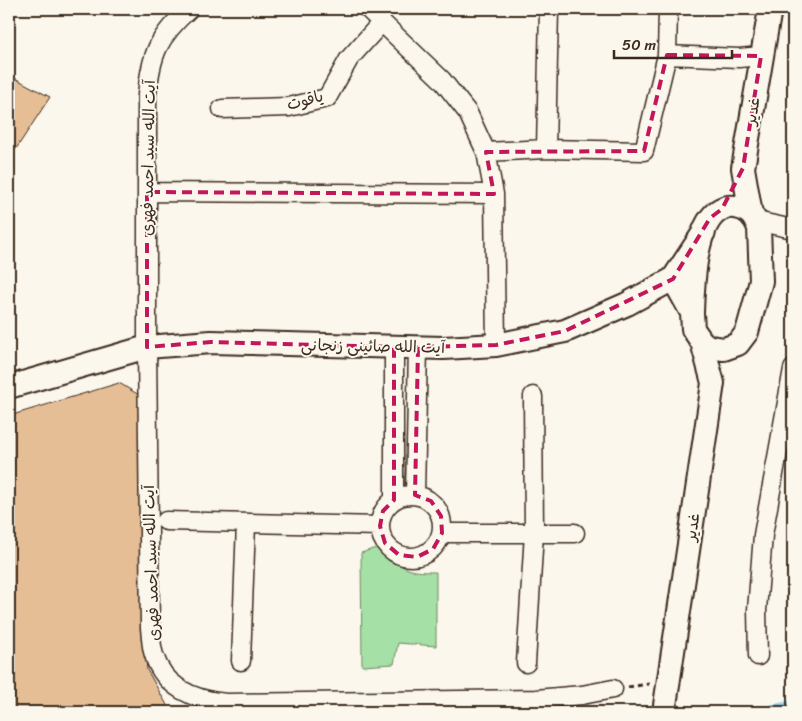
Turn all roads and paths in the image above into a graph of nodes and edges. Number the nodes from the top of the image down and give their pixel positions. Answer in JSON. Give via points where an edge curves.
{"nodes":[{"id":1,"x":189,"y":9,"type":"edge"},
{"id":2,"x":368,"y":9,"type":"edge"},
{"id":3,"x":548,"y":9,"type":"edge"},
{"id":4,"x":668,"y":9,"type":"edge"},
{"id":5,"x":770,"y":9,"type":"edge"},
{"id":6,"x":382,"y":22,"type":"junction"},
{"id":7,"x":667,"y":55,"type":"junction"},
{"id":8,"x":761,"y":56,"type":"junction"},
{"id":9,"x":222,"y":109,"type":"dead end"},
{"id":10,"x":546,"y":149,"type":"junction"},
{"id":11,"x":486,"y":152,"type":"junction"},
{"id":12,"x":743,"y":168,"type":"junction"},
{"id":13,"x":147,"y":192,"type":"junction"},
{"id":14,"x":494,"y":194,"type":"junction"},
{"id":15,"x":722,"y":209,"type":"junction"},
{"id":16,"x":754,"y":218,"type":"junction"},
{"id":17,"x":793,"y":229,"type":"edge"},
{"id":18,"x":704,"y":232,"type":"junction"},
{"id":19,"x":673,"y":279,"type":"junction"},
{"id":20,"x":692,"y":313,"type":"junction"},
{"id":21,"x":702,"y":342,"type":"junction"},
{"id":22,"x":496,"y":345,"type":"junction"},
{"id":23,"x":394,"y":346,"type":"junction"},
{"id":24,"x":147,"y":347,"type":"junction"},
{"id":25,"x":418,"y":347,"type":"junction"},
{"id":26,"x":731,"y":348,"type":"junction"},
{"id":27,"x":793,"y":369,"type":"edge"},
{"id":28,"x":713,"y":383,"type":"junction"},
{"id":29,"x":9,"y":387,"type":"edge"},
{"id":30,"x":533,"y":396,"type":"dead end"},
{"id":31,"x":415,"y":495,"type":"junction"},
{"id":32,"x":394,"y":500,"type":"junction"},
{"id":33,"x":166,"y":521,"type":"dead end"},
{"id":34,"x":246,"y":523,"type":"junction"},
{"id":35,"x":380,"y":526,"type":"junction"},
{"id":36,"x":442,"y":533,"type":"junction"},
{"id":37,"x":534,"y":533,"type":"junction"},
{"id":38,"x":575,"y":533,"type":"dead end"},
{"id":39,"x":758,"y":656,"type":"dead end"},
{"id":40,"x":242,"y":661,"type":"dead end"},
{"id":41,"x":526,"y":663,"type":"dead end"},
{"id":42,"x":668,"y":682,"type":"junction"},
{"id":43,"x":612,"y":689,"type":"joint"},
{"id":44,"x":664,"y":712,"type":"edge"}],
"edges":[{"from":1,"to":13,"type":"street","name":"آیت الله سید احمد فهری","via":[[171,25],[149,70]]},
{"from":2,"to":6,"type":"street"},
{"from":3,"to":10,"type":"street"},
{"from":4,"to":7,"type":"street"},
{"from":5,"to":8,"type":"main road","name":"غدیر"},
{"from":6,"to":9,"type":"street","name":"یاقوت","via":[[349,59],[327,98],[289,107]]},
{"from":6,"to":11,"type":"street","via":[[442,80],[468,113]]},
{"from":7,"to":8,"type":"street"},
{"from":7,"to":10,"type":"street","via":[[644,151]]},
{"from":8,"to":12,"type":"main road","name":"غدیر"},
{"from":10,"to":11,"type":"street"},
{"from":11,"to":14,"type":"street"},
{"from":12,"to":15,"type":"main road","name":"آیت الله صائینی زنجانی"},
{"from":12,"to":16,"type":"main road","name":"غدیر"},
{"from":13,"to":14,"type":"street"},
{"from":13,"to":24,"type":"street","name":"آیت الله سید احمد فهری"},
{"from":14,"to":22,"type":"street"},
{"from":15,"to":16,"type":"main road","via":[[736,207]]},
{"from":15,"to":18,"type":"main road","name":"آیت الله صائینی زنجانی","via":[[710,218]]},
{"from":16,"to":17,"type":"street"},
{"from":16,"to":26,"type":"main road","name":"غدیر","via":[[759,228],[761,281],[747,332]]},
{"from":18,"to":19,"type":"main road","name":"آیت الله صائینی زنجانی"},
{"from":18,"to":20,"type":"main road","via":[[694,271]]},
{"from":19,"to":20,"type":"main road"},
{"from":19,"to":22,"type":"main road","name":"آیت الله صائینی زنجانی","via":[[627,304],[565,331]]},
{"from":20,"to":21,"type":"main road","name":"غدیر","via":[[694,329]]},
{"from":21,"to":26,"type":"main road","via":[[716,349]]},
{"from":21,"to":28,"type":"main road","name":"غدیر"},
{"from":22,"to":25,"type":"main road","name":"آیت الله صائینی زنجانی"},
{"from":23,"to":24,"type":"main road","name":"آیت الله صائینی زنجانی","via":[[211,342]]},
{"from":23,"to":25,"type":"main road","name":"آیت الله صائینی زنجانی"},
{"from":23,"to":32,"type":"street"},
{"from":24,"to":29,"type":"main road","name":"آیت الله صائینی زنجانی"},
{"from":24,"to":43,"type":"street","name":"آیت الله سید احمد فهری","via":[[150,628],[154,655],[162,672],[173,684],[205,701],[226,702],[536,699]]},
{"from":25,"to":31,"type":"street"},
{"from":26,"to":28,"type":"main road","name":"غدیر"},
{"from":27,"to":39,"type":"street","via":[[763,535],[757,610]]},
{"from":28,"to":42,"type":"main road","name":"غدیر"},
{"from":30,"to":37,"type":"street"},
{"from":31,"to":32,"type":"street"},
{"from":31,"to":36,"type":"street","via":[[431,501],[441,516]]},
{"from":32,"to":35,"type":"street","via":[[384,511]]},
{"from":33,"to":34,"type":"street"},
{"from":34,"to":35,"type":"street"},
{"from":34,"to":40,"type":"street"},
{"from":35,"to":36,"type":"street","via":[[385,543],[399,555],[417,557],[433,549]]},
{"from":36,"to":37,"type":"street"},
{"from":37,"to":38,"type":"street"},
{"from":37,"to":41,"type":"street"},
{"from":42,"to":43,"type":"path"},
{"from":42,"to":44,"type":"main road","name":"غدیر"}]}
